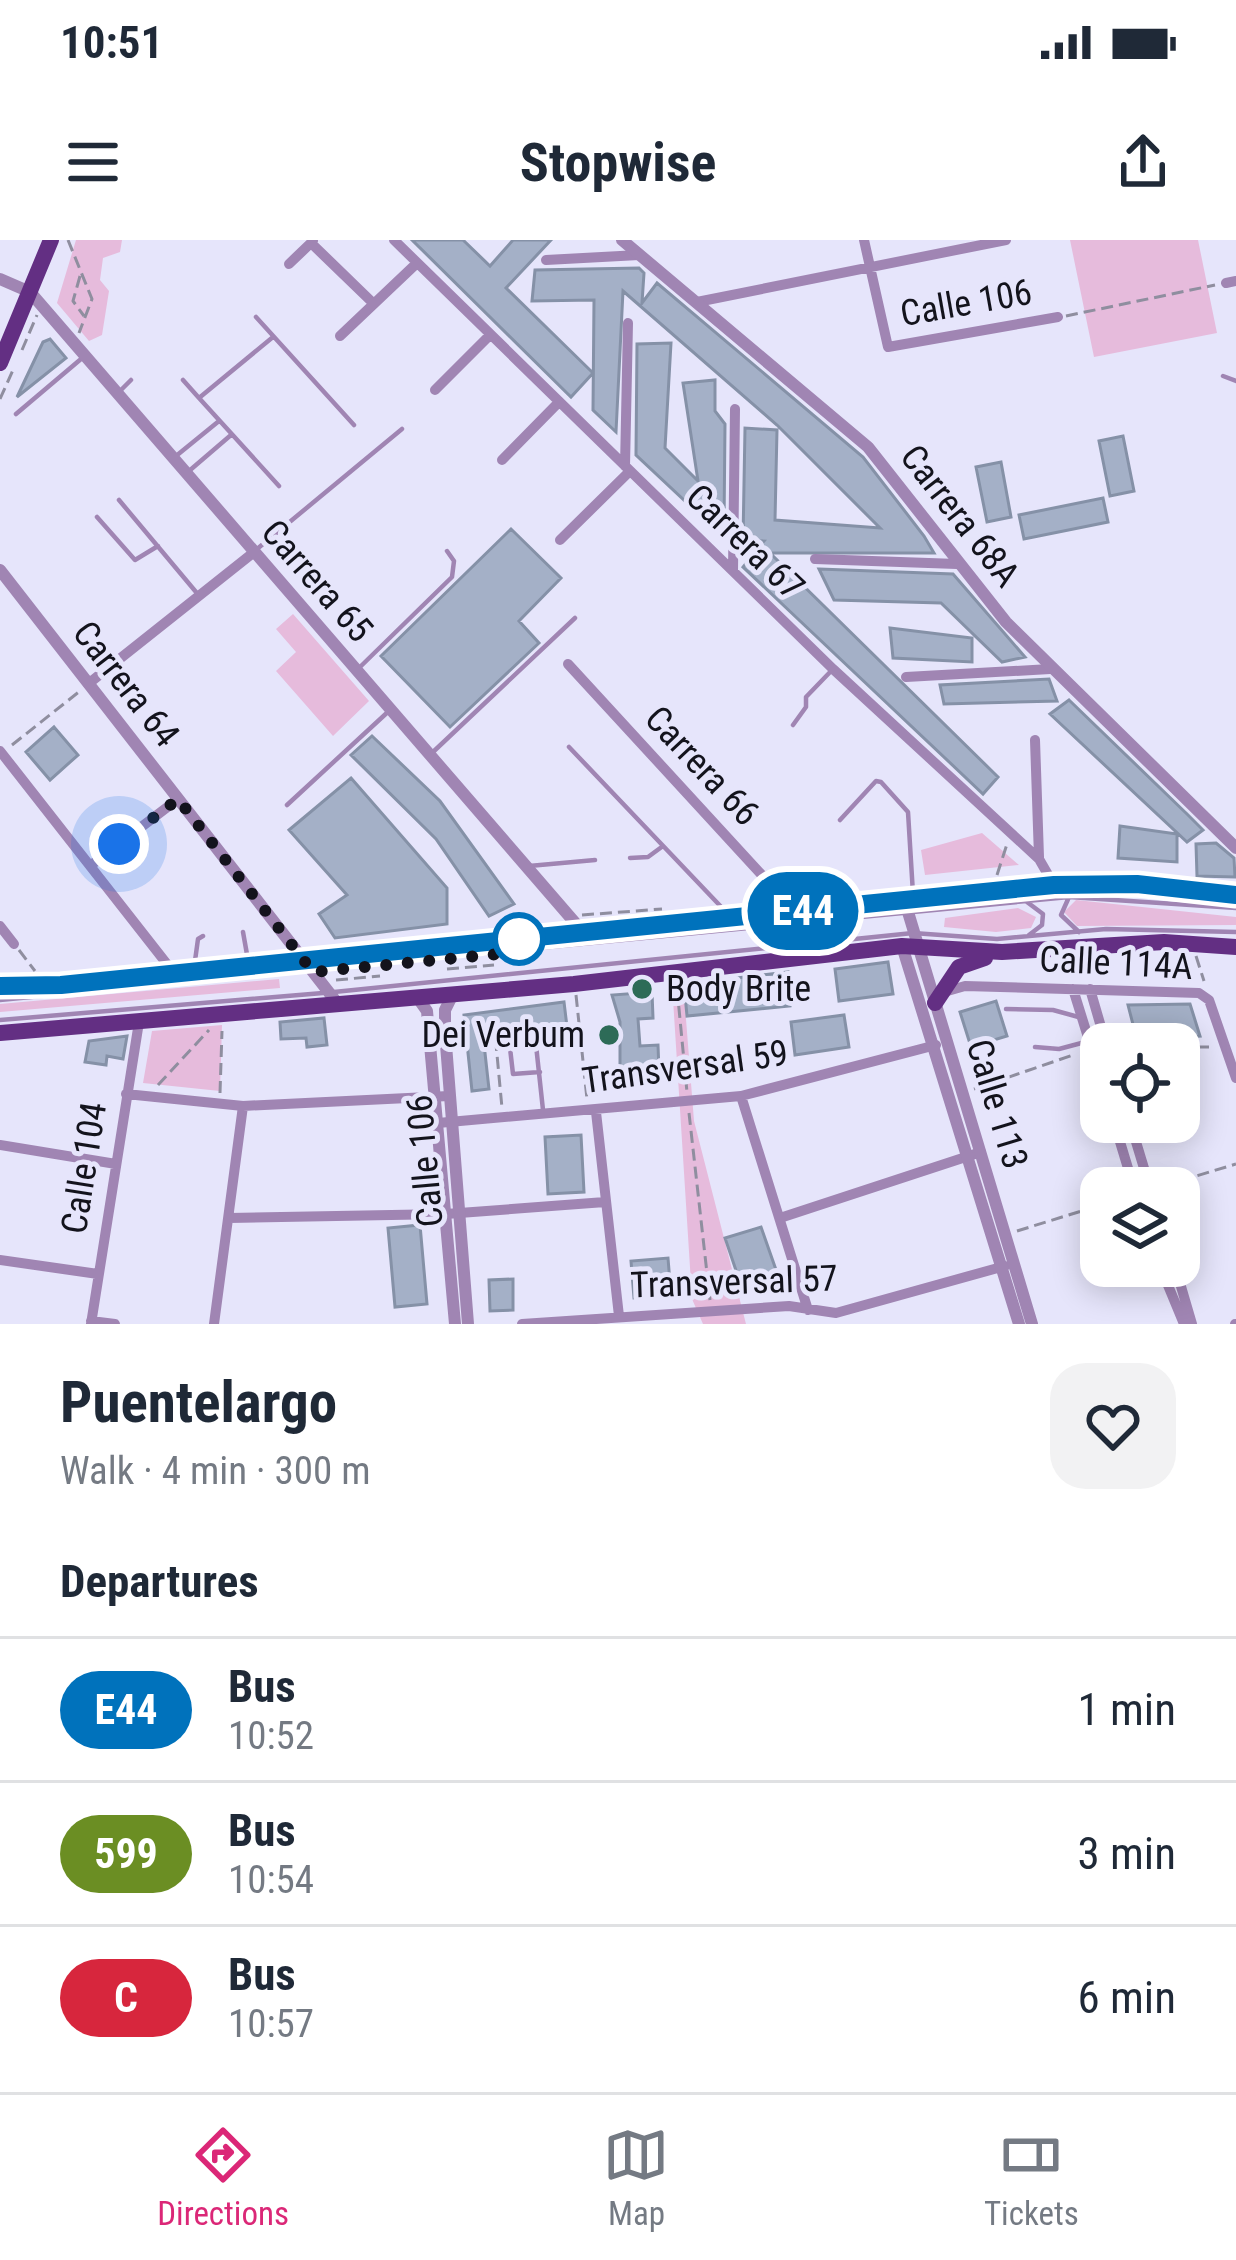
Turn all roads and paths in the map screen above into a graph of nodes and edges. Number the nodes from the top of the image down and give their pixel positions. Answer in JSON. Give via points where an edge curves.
{"nodes":[{"id":1,"x":51,"y":240,"type":"edge"},
{"id":2,"x":68,"y":240,"type":"edge"},
{"id":3,"x":394,"y":240,"type":"edge"},
{"id":4,"x":622,"y":240,"type":"edge"},
{"id":5,"x":863,"y":240,"type":"edge"},
{"id":6,"x":1006,"y":240,"type":"edge"},
{"id":7,"x":313,"y":242,"type":"edge"},
{"id":8,"x":639,"y":255,"type":"junction"},
{"id":9,"x":546,"y":260,"type":"dead end"},
{"id":10,"x":417,"y":262,"type":"junction"},
{"id":11,"x":289,"y":264,"type":"dead end"},
{"id":12,"x":869,"y":267,"type":"junction"},
{"id":13,"x":82,"y":273,"type":"junction"},
{"id":14,"x":0,"y":279,"type":"edge"},
{"id":15,"x":1231,"y":282,"type":"edge"},
{"id":16,"x":30,"y":292,"type":"junction"},
{"id":17,"x":697,"y":302,"type":"junction"},
{"id":18,"x":374,"y":304,"type":"junction"},
{"id":19,"x":256,"y":317,"type":"dead end"},
{"id":20,"x":1058,"y":317,"type":"joint"},
{"id":21,"x":85,"y":318,"type":"junction"},
{"id":22,"x":628,"y":323,"type":"dead end"},
{"id":23,"x":490,"y":334,"type":"junction"},
{"id":24,"x":340,"y":336,"type":"dead end"},
{"id":25,"x":273,"y":337,"type":"junction"},
{"id":26,"x":79,"y":352,"type":"junction"},
{"id":27,"x":0,"y":362,"type":"edge"},
{"id":28,"x":1223,"y":376,"type":"dead end"},
{"id":29,"x":131,"y":380,"type":"dead end"},
{"id":30,"x":182,"y":380,"type":"dead end"},
{"id":31,"x":1236,"y":381,"type":"edge"},
{"id":32,"x":434,"y":390,"type":"dead end"},
{"id":33,"x":116,"y":394,"type":"junction"},
{"id":34,"x":199,"y":398,"type":"junction"},
{"id":35,"x":559,"y":402,"type":"junction"},
{"id":36,"x":735,"y":409,"type":"dead end"},
{"id":37,"x":16,"y":414,"type":"dead end"},
{"id":38,"x":220,"y":421,"type":"junction"},
{"id":39,"x":354,"y":424,"type":"dead end"},
{"id":40,"x":403,"y":429,"type":"dead end"},
{"id":41,"x":232,"y":434,"type":"junction"},
{"id":42,"x":172,"y":459,"type":"junction"},
{"id":43,"x":502,"y":460,"type":"dead end"},
{"id":44,"x":627,"y":468,"type":"junction"},
{"id":45,"x":185,"y":475,"type":"junction"},
{"id":46,"x":279,"y":486,"type":"dead end"},
{"id":47,"x":119,"y":500,"type":"dead end"},
{"id":48,"x":97,"y":517,"type":"dead end"},
{"id":49,"x":560,"y":540,"type":"dead end"},
{"id":50,"x":158,"y":546,"type":"junction"},
{"id":51,"x":447,"y":550,"type":"dead end"},
{"id":52,"x":253,"y":553,"type":"junction"},
{"id":53,"x":814,"y":559,"type":"dead end"},
{"id":54,"x":957,"y":564,"type":"junction"},
{"id":55,"x":0,"y":570,"type":"edge"},
{"id":56,"x":734,"y":572,"type":"junction"},
{"id":57,"x":199,"y":596,"type":"junction"},
{"id":58,"x":575,"y":618,"type":"dead end"},
{"id":59,"x":568,"y":664,"type":"dead end"},
{"id":60,"x":833,"y":669,"type":"junction"},
{"id":61,"x":1050,"y":669,"type":"junction"},
{"id":62,"x":356,"y":671,"type":"junction"},
{"id":63,"x":906,"y":677,"type":"dead end"},
{"id":64,"x":88,"y":684,"type":"junction"},
{"id":65,"x":382,"y":707,"type":"junction"},
{"id":66,"x":794,"y":725,"type":"dead end"},
{"id":67,"x":1036,"y":740,"type":"dead end"},
{"id":68,"x":569,"y":747,"type":"dead end"},
{"id":69,"x":0,"y":753,"type":"edge"},
{"id":70,"x":429,"y":756,"type":"junction"},
{"id":71,"x":178,"y":799,"type":"junction"},
{"id":72,"x":287,"y":806,"type":"dead end"},
{"id":73,"x":840,"y":820,"type":"dead end"},
{"id":74,"x":1236,"y":827,"type":"edge"},
{"id":75,"x":1011,"y":832,"type":"junction"},
{"id":76,"x":1233,"y":845,"type":"edge"},
{"id":77,"x":663,"y":846,"type":"junction"},
{"id":78,"x":630,"y":858,"type":"dead end"},
{"id":79,"x":1039,"y":859,"type":"junction"},
{"id":80,"x":595,"y":860,"type":"dead end"},
{"id":81,"x":90,"y":866,"type":"junction"},
{"id":82,"x":525,"y":866,"type":"junction"},
{"id":83,"x":995,"y":882,"type":"dead end"},
{"id":84,"x":1054,"y":885,"type":"junction"},
{"id":85,"x":810,"y":889,"type":"dead end"},
{"id":86,"x":1236,"y":895,"type":"edge"},
{"id":87,"x":1070,"y":897,"type":"junction"},
{"id":88,"x":1023,"y":901,"type":"junction"},
{"id":89,"x":909,"y":906,"type":"junction"},
{"id":90,"x":1236,"y":908,"type":"edge"},
{"id":91,"x":788,"y":912,"type":"junction"},
{"id":92,"x":731,"y":917,"type":"junction"},
{"id":93,"x":0,"y":926,"type":"edge"},
{"id":94,"x":243,"y":932,"type":"dead end"},
{"id":95,"x":583,"y":932,"type":"junction"},
{"id":96,"x":1079,"y":932,"type":"junction"},
{"id":97,"x":1236,"y":932,"type":"edge"},
{"id":98,"x":203,"y":936,"type":"dead end"},
{"id":99,"x":1024,"y":938,"type":"junction"},
{"id":100,"x":911,"y":941,"type":"junction"},
{"id":101,"x":14,"y":944,"type":"joint"},
{"id":102,"x":1236,"y":946,"type":"edge"},
{"id":103,"x":1002,"y":952,"type":"junction"},
{"id":104,"x":1195,"y":953,"type":"dead end"},
{"id":105,"x":494,"y":965,"type":"dead end"},
{"id":106,"x":248,"y":966,"type":"junction"},
{"id":107,"x":308,"y":966,"type":"junction"},
{"id":108,"x":447,"y":969,"type":"dead end"},
{"id":109,"x":194,"y":971,"type":"junction"},
{"id":110,"x":174,"y":974,"type":"junction"},
{"id":111,"x":39,"y":976,"type":"dead end"},
{"id":112,"x":380,"y":976,"type":"dead end"},
{"id":113,"x":676,"y":980,"type":"dead end"},
{"id":114,"x":0,"y":986,"type":"edge"},
{"id":115,"x":1073,"y":989,"type":"junction"},
{"id":116,"x":1090,"y":989,"type":"junction"},
{"id":117,"x":334,"y":992,"type":"junction"},
{"id":118,"x":575,"y":993,"type":"dead end"},
{"id":119,"x":453,"y":994,"type":"junction"},
{"id":120,"x":417,"y":997,"type":"junction"},
{"id":121,"x":0,"y":1000,"type":"edge"},
{"id":122,"x":937,"y":1000,"type":"junction"},
{"id":123,"x":1210,"y":1000,"type":"junction"},
{"id":124,"x":1006,"y":1010,"type":"dead end"},
{"id":125,"x":1082,"y":1018,"type":"junction"},
{"id":126,"x":0,"y":1020,"type":"edge"},
{"id":127,"x":139,"y":1022,"type":"junction"},
{"id":128,"x":222,"y":1023,"type":"dead end"},
{"id":129,"x":1084,"y":1023,"type":"edge"},
{"id":130,"x":1100,"y":1023,"type":"edge"},
{"id":131,"x":214,"y":1024,"type":"dead end"},
{"id":132,"x":0,"y":1033,"type":"edge"},
{"id":133,"x":536,"y":1045,"type":"dead end"},
{"id":134,"x":936,"y":1046,"type":"junction"},
{"id":135,"x":1080,"y":1046,"type":"edge"},
{"id":136,"x":1035,"y":1047,"type":"dead end"},
{"id":137,"x":1226,"y":1047,"type":"junction"},
{"id":138,"x":510,"y":1048,"type":"dead end"},
{"id":139,"x":1080,"y":1048,"type":"edge"},
{"id":140,"x":1200,"y":1048,"type":"edge"},
{"id":141,"x":540,"y":1072,"type":"junction"},
{"id":142,"x":1236,"y":1078,"type":"edge"},
{"id":143,"x":969,"y":1090,"type":"dead end"},
{"id":144,"x":126,"y":1094,"type":"junction"},
{"id":145,"x":741,"y":1096,"type":"junction"},
{"id":146,"x":147,"y":1097,"type":"junction"},
{"id":147,"x":442,"y":1097,"type":"junction"},
{"id":148,"x":688,"y":1102,"type":"junction"},
{"id":149,"x":220,"y":1106,"type":"junction"},
{"id":150,"x":243,"y":1106,"type":"junction"},
{"id":151,"x":592,"y":1112,"type":"junction"},
{"id":152,"x":544,"y":1115,"type":"junction"},
{"id":153,"x":444,"y":1122,"type":"junction"},
{"id":154,"x":0,"y":1145,"type":"edge"},
{"id":155,"x":976,"y":1154,"type":"junction"},
{"id":156,"x":116,"y":1164,"type":"junction"},
{"id":157,"x":1236,"y":1164,"type":"edge"},
{"id":158,"x":1200,"y":1175,"type":"edge"},
{"id":159,"x":605,"y":1202,"type":"junction"},
{"id":160,"x":1080,"y":1212,"type":"edge"},
{"id":161,"x":453,"y":1213,"type":"junction"},
{"id":162,"x":229,"y":1218,"type":"junction"},
{"id":163,"x":780,"y":1218,"type":"junction"},
{"id":164,"x":1010,"y":1234,"type":"dead end"},
{"id":165,"x":0,"y":1260,"type":"edge"},
{"id":166,"x":1009,"y":1265,"type":"junction"},
{"id":167,"x":98,"y":1274,"type":"junction"},
{"id":168,"x":1170,"y":1287,"type":"edge"},
{"id":169,"x":1180,"y":1287,"type":"edge"},
{"id":170,"x":711,"y":1310,"type":"junction"},
{"id":171,"x":808,"y":1310,"type":"junction"},
{"id":172,"x":619,"y":1316,"type":"junction"},
{"id":173,"x":91,"y":1322,"type":"edge"},
{"id":174,"x":115,"y":1324,"type":"edge"},
{"id":175,"x":214,"y":1324,"type":"edge"},
{"id":176,"x":455,"y":1324,"type":"edge"},
{"id":177,"x":468,"y":1324,"type":"edge"},
{"id":178,"x":523,"y":1324,"type":"edge"},
{"id":179,"x":1019,"y":1324,"type":"edge"},
{"id":180,"x":1032,"y":1324,"type":"edge"},
{"id":181,"x":1188,"y":1324,"type":"edge"}],
"edges":[{"from":1,"to":16,"type":"main road"},
{"from":2,"to":13,"type":"path"},
{"from":3,"to":10,"type":"street","name":"Carrera 67"},
{"from":4,"to":8,"type":"street","name":"Carrera 68A"},
{"from":5,"to":12,"type":"street"},
{"from":6,"to":12,"type":"street"},
{"from":7,"to":11,"type":"street"},
{"from":7,"to":18,"type":"street"},
{"from":8,"to":9,"type":"street"},
{"from":8,"to":17,"type":"street","name":"Carrera 68A"},
{"from":10,"to":18,"type":"street"},
{"from":10,"to":23,"type":"street","name":"Carrera 67"},
{"from":12,"to":17,"type":"street"},
{"from":12,"to":20,"type":"street","name":"Calle 106","via":[[885,345]]},
{"from":13,"to":21,"type":"path","via":[[92,299]]},
{"from":13,"to":21,"type":"path","via":[[74,301]]},
{"from":14,"to":16,"type":"street","name":"Carrera 65"},
{"from":15,"to":20,"type":"path"},
{"from":16,"to":26,"type":"street","name":"Carrera 65"},
{"from":16,"to":27,"type":"main road"},
{"from":17,"to":54,"type":"street","name":"Carrera 68A","via":[[868,447]]},
{"from":18,"to":24,"type":"street"},
{"from":19,"to":25,"type":"lane"},
{"from":21,"to":26,"type":"path"},
{"from":22,"to":44,"type":"street"},
{"from":23,"to":32,"type":"street"},
{"from":23,"to":35,"type":"street","name":"Carrera 67"},
{"from":25,"to":34,"type":"lane"},
{"from":25,"to":39,"type":"lane"},
{"from":26,"to":33,"type":"street","name":"Carrera 65"},
{"from":26,"to":37,"type":"lane"},
{"from":28,"to":31,"type":"lane"},
{"from":29,"to":33,"type":"lane"},
{"from":30,"to":34,"type":"lane"},
{"from":33,"to":42,"type":"street","name":"Carrera 65"},
{"from":34,"to":38,"type":"lane"},
{"from":35,"to":43,"type":"street"},
{"from":35,"to":44,"type":"street","name":"Carrera 67"},
{"from":36,"to":56,"type":"street"},
{"from":38,"to":41,"type":"lane"},
{"from":38,"to":42,"type":"lane"},
{"from":40,"to":52,"type":"lane"},
{"from":41,"to":45,"type":"lane"},
{"from":41,"to":46,"type":"lane"},
{"from":42,"to":45,"type":"street","name":"Carrera 65"},
{"from":44,"to":49,"type":"street"},
{"from":44,"to":56,"type":"street","name":"Carrera 67"},
{"from":45,"to":52,"type":"street","name":"Carrera 65"},
{"from":47,"to":50,"type":"lane"},
{"from":48,"to":50,"type":"lane","via":[[138,561]]},
{"from":50,"to":57,"type":"lane"},
{"from":51,"to":62,"type":"lane","via":[[452,577]]},
{"from":52,"to":57,"type":"street"},
{"from":52,"to":62,"type":"street","name":"Carrera 65"},
{"from":53,"to":54,"type":"street"},
{"from":54,"to":61,"type":"street","name":"Carrera 68A"},
{"from":55,"to":64,"type":"street","name":"Carrera 64"},
{"from":56,"to":60,"type":"street","name":"Carrera 67"},
{"from":57,"to":64,"type":"street"},
{"from":58,"to":70,"type":"lane"},
{"from":59,"to":91,"type":"street","name":"Carrera 66"},
{"from":60,"to":66,"type":"lane","via":[[806,697]]},
{"from":60,"to":75,"type":"street","name":"Carrera 67"},
{"from":61,"to":63,"type":"street"},
{"from":61,"to":76,"type":"street","name":"Carrera 68A"},
{"from":62,"to":65,"type":"street","name":"Carrera 65"},
{"from":64,"to":69,"type":"path"},
{"from":64,"to":71,"type":"street","name":"Carrera 64"},
{"from":65,"to":70,"type":"street","name":"Carrera 65"},
{"from":65,"to":72,"type":"lane"},
{"from":67,"to":79,"type":"street"},
{"from":68,"to":77,"type":"lane"},
{"from":69,"to":81,"type":"street"},
{"from":70,"to":82,"type":"street","name":"Carrera 65"},
{"from":71,"to":81,"type":"street"},
{"from":71,"to":107,"type":"street","name":"Carrera 64"},
{"from":73,"to":89,"type":"lane","via":[[876,781],[906,808]]},
{"from":74,"to":76,"type":"lane"},
{"from":75,"to":79,"type":"street","name":"Carrera 67"},
{"from":75,"to":83,"type":"path"},
{"from":77,"to":78,"type":"lane"},
{"from":77,"to":92,"type":"lane"},
{"from":79,"to":84,"type":"street","name":"Carrera 67"},
{"from":80,"to":82,"type":"lane"},
{"from":81,"to":110,"type":"street"},
{"from":82,"to":95,"type":"street","name":"Carrera 65"},
{"from":84,"to":86,"type":"main road"},
{"from":84,"to":89,"type":"main road"},
{"from":85,"to":91,"type":"lane"},
{"from":87,"to":88,"type":"lane"},
{"from":87,"to":90,"type":"lane"},
{"from":87,"to":96,"type":"lane","via":[[1061,915]]},
{"from":88,"to":89,"type":"lane"},
{"from":88,"to":99,"type":"lane","via":[[1044,920]]},
{"from":89,"to":91,"type":"main road","via":[[839,900]]},
{"from":89,"to":100,"type":"street","name":"Calle 113"},
{"from":89,"to":107,"type":"lane"},
{"from":91,"to":92,"type":"main road"},
{"from":92,"to":95,"type":"main road"},
{"from":93,"to":101,"type":"street"},
{"from":94,"to":106,"type":"lane"},
{"from":95,"to":107,"type":"main road"},
{"from":96,"to":97,"type":"lane"},
{"from":96,"to":99,"type":"lane"},
{"from":98,"to":109,"type":"lane"},
{"from":99,"to":100,"type":"lane"},
{"from":100,"to":103,"type":"main road"},
{"from":100,"to":117,"type":"lane"},
{"from":100,"to":119,"type":"main road"},
{"from":100,"to":122,"type":"street","name":"Calle 113"},
{"from":100,"to":134,"type":"street","name":"Calle 113"},
{"from":101,"to":111,"type":"path"},
{"from":102,"to":103,"type":"main road"},
{"from":103,"to":122,"type":"main road","via":[[959,967]]},
{"from":104,"to":123,"type":"path"},
{"from":105,"to":108,"type":"path"},
{"from":106,"to":107,"type":"main road"},
{"from":106,"to":109,"type":"main road"},
{"from":107,"to":117,"type":"street","name":"Carrera 64"},
{"from":107,"to":121,"type":"lane"},
{"from":109,"to":110,"type":"main road"},
{"from":110,"to":114,"type":"main road"},
{"from":112,"to":117,"type":"path"},
{"from":113,"to":148,"type":"path"},
{"from":115,"to":116,"type":"street","name":"Calle 114A"},
{"from":115,"to":122,"type":"street","name":"Calle 114A","via":[[965,986]]},
{"from":115,"to":125,"type":"street"},
{"from":116,"to":123,"type":"street","name":"Calle 114A","via":[[1189,992]]},
{"from":116,"to":130,"type":"street"},
{"from":117,"to":120,"type":"main road"},
{"from":117,"to":126,"type":"lane"},
{"from":117,"to":127,"type":"main road"},
{"from":118,"to":151,"type":"path"},
{"from":119,"to":120,"type":"main road"},
{"from":119,"to":147,"type":"street","name":"Calle 106","via":[[444,1019]]},
{"from":120,"to":147,"type":"street","name":"Calle 106","via":[[427,1011]]},
{"from":122,"to":155,"type":"street","name":"Calle 113"},
{"from":123,"to":137,"type":"street","name":"Calle 114A"},
{"from":124,"to":125,"type":"lane"},
{"from":125,"to":129,"type":"street"},
{"from":127,"to":132,"type":"main road"},
{"from":127,"to":144,"type":"street","name":"Calle 104"},
{"from":128,"to":149,"type":"path"},
{"from":131,"to":146,"type":"path"},
{"from":133,"to":141,"type":"lane"},
{"from":134,"to":145,"type":"street","name":"Transversal 59"},
{"from":134,"to":155,"type":"street","name":"Calle 113"},
{"from":135,"to":136,"type":"lane"},
{"from":137,"to":140,"type":"path"},
{"from":137,"to":142,"type":"street","name":"Calle 114A"},
{"from":138,"to":141,"type":"lane","via":[[513,1074]]},
{"from":139,"to":143,"type":"path"},
{"from":141,"to":152,"type":"lane"},
{"from":144,"to":146,"type":"street"},
{"from":144,"to":156,"type":"street","name":"Calle 104"},
{"from":145,"to":148,"type":"street","name":"Transversal 59"},
{"from":145,"to":163,"type":"street"},
{"from":146,"to":149,"type":"street"},
{"from":147,"to":150,"type":"street"},
{"from":147,"to":153,"type":"street","name":"Calle 106"},
{"from":148,"to":151,"type":"street","name":"Transversal 59"},
{"from":148,"to":170,"type":"path"},
{"from":149,"to":150,"type":"street"},
{"from":150,"to":162,"type":"street"},
{"from":151,"to":152,"type":"street","name":"Transversal 59"},
{"from":151,"to":159,"type":"street"},
{"from":152,"to":153,"type":"street","name":"Transversal 59"},
{"from":153,"to":161,"type":"street","name":"Calle 106"},
{"from":154,"to":156,"type":"street"},
{"from":155,"to":163,"type":"street"},
{"from":155,"to":166,"type":"street","name":"Calle 113"},
{"from":156,"to":167,"type":"street","name":"Calle 104"},
{"from":157,"to":158,"type":"path"},
{"from":159,"to":161,"type":"street"},
{"from":159,"to":172,"type":"street"},
{"from":160,"to":164,"type":"path"},
{"from":161,"to":162,"type":"street"},
{"from":161,"to":176,"type":"street","name":"Calle 106"},
{"from":161,"to":177,"type":"street","name":"Calle 106"},
{"from":162,"to":175,"type":"street"},
{"from":163,"to":171,"type":"street"},
{"from":165,"to":167,"type":"street"},
{"from":166,"to":171,"type":"street","name":"Transversal 57","via":[[836,1313]]},
{"from":166,"to":179,"type":"street","name":"Calle 113"},
{"from":166,"to":180,"type":"street","name":"Calle 113"},
{"from":167,"to":173,"type":"street","name":"Calle 104"},
{"from":168,"to":181,"type":"street"},
{"from":169,"to":181,"type":"street"},
{"from":170,"to":171,"type":"street","name":"Transversal 57"},
{"from":170,"to":172,"type":"street","name":"Transversal 57"},
{"from":172,"to":178,"type":"street","name":"Transversal 57"},
{"from":173,"to":174,"type":"street"}]}
